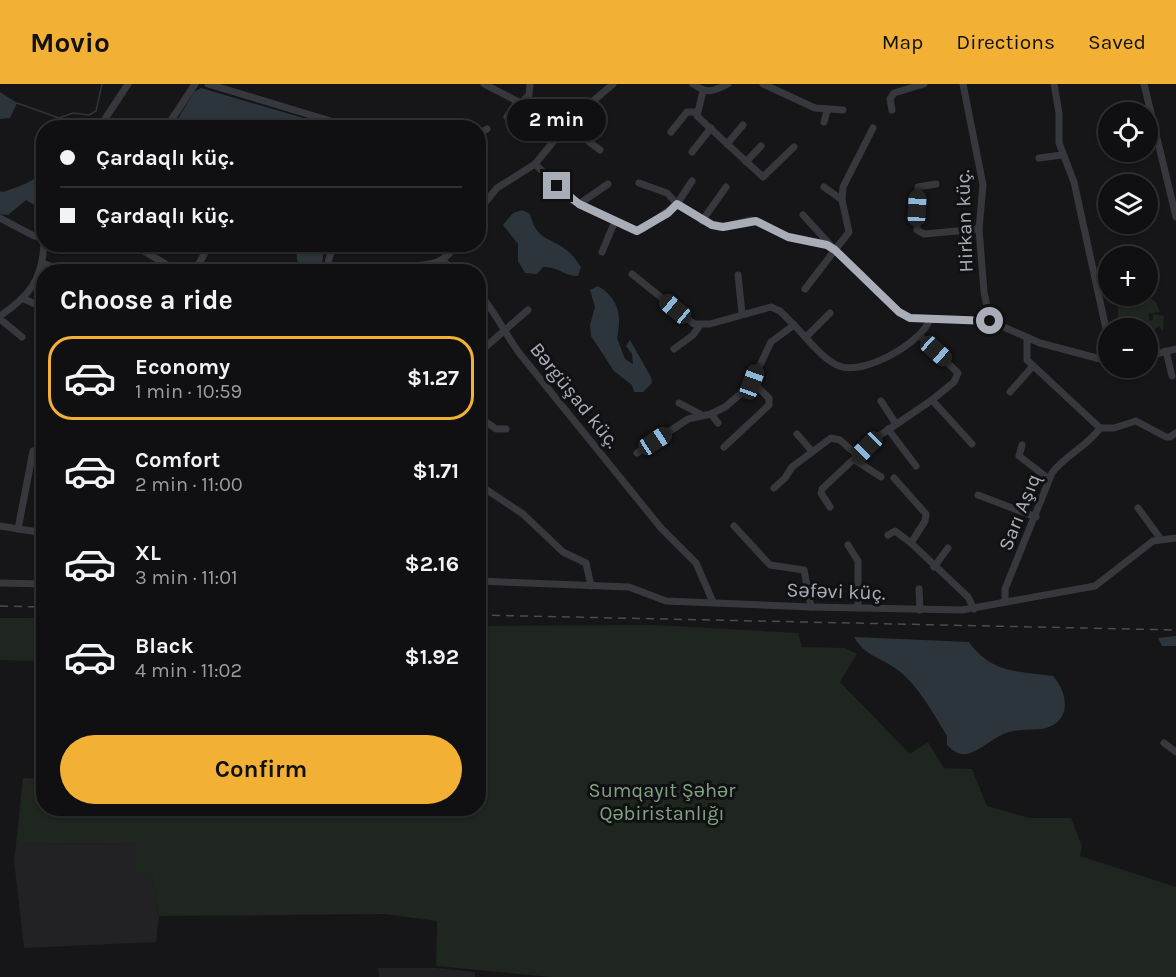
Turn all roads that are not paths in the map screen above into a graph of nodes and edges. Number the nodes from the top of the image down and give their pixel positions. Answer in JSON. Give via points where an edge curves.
{"nodes":[{"id":1,"x":128,"y":84,"type":"edge"},
{"id":2,"x":195,"y":84,"type":"edge"},
{"id":3,"x":208,"y":84,"type":"edge"},
{"id":4,"x":484,"y":84,"type":"edge"},
{"id":5,"x":530,"y":84,"type":"edge"},
{"id":6,"x":613,"y":84,"type":"edge"},
{"id":7,"x":693,"y":84,"type":"edge"},
{"id":8,"x":728,"y":84,"type":"edge"},
{"id":9,"x":763,"y":84,"type":"edge"},
{"id":10,"x":924,"y":84,"type":"edge"},
{"id":11,"x":963,"y":84,"type":"edge"},
{"id":12,"x":1054,"y":84,"type":"edge"},
{"id":13,"x":1144,"y":84,"type":"edge"},
{"id":14,"x":900,"y":87,"type":"edge"},
{"id":15,"x":703,"y":91,"type":"junction"},
{"id":16,"x":516,"y":103,"type":"junction"},
{"id":17,"x":843,"y":110,"type":"dead end"},
{"id":18,"x":892,"y":110,"type":"dead end"},
{"id":19,"x":827,"y":111,"type":"junction"},
{"id":20,"x":696,"y":112,"type":"junction"},
{"id":21,"x":507,"y":117,"type":"dead end"},
{"id":22,"x":104,"y":120,"type":"edge"},
{"id":23,"x":171,"y":120,"type":"edge"},
{"id":24,"x":327,"y":120,"type":"edge"},
{"id":25,"x":824,"y":122,"type":"dead end"},
{"id":26,"x":567,"y":125,"type":"junction"},
{"id":27,"x":743,"y":125,"type":"dead end"},
{"id":28,"x":711,"y":128,"type":"junction"},
{"id":29,"x":873,"y":128,"type":"dead end"},
{"id":30,"x":671,"y":132,"type":"dead end"},
{"id":31,"x":727,"y":144,"type":"junction"},
{"id":32,"x":761,"y":146,"type":"dead end"},
{"id":33,"x":794,"y":147,"type":"dead end"},
{"id":34,"x":600,"y":150,"type":"dead end"},
{"id":35,"x":692,"y":152,"type":"dead end"},
{"id":36,"x":1062,"y":155,"type":"junction"},
{"id":37,"x":1039,"y":159,"type":"dead end"},
{"id":38,"x":746,"y":162,"type":"junction"},
{"id":39,"x":535,"y":164,"type":"junction"},
{"id":40,"x":692,"y":181,"type":"dead end"},
{"id":41,"x":639,"y":183,"type":"dead end"},
{"id":42,"x":608,"y":184,"type":"dead end"},
{"id":43,"x":936,"y":184,"type":"dead end"},
{"id":44,"x":726,"y":187,"type":"dead end"},
{"id":45,"x":824,"y":187,"type":"dead end"},
{"id":46,"x":842,"y":200,"type":"junction"},
{"id":47,"x":486,"y":201,"type":"edge"},
{"id":48,"x":579,"y":204,"type":"junction"},
{"id":49,"x":677,"y":204,"type":"junction"},
{"id":50,"x":803,"y":215,"type":"dead end"},
{"id":51,"x":1176,"y":217,"type":"edge"},
{"id":52,"x":0,"y":218,"type":"edge"},
{"id":53,"x":702,"y":220,"type":"junction"},
{"id":54,"x":615,"y":221,"type":"junction"},
{"id":55,"x":979,"y":229,"type":"junction"},
{"id":56,"x":36,"y":236,"type":"edge"},
{"id":57,"x":835,"y":250,"type":"junction"},
{"id":58,"x":43,"y":252,"type":"edge"},
{"id":59,"x":145,"y":252,"type":"edge"},
{"id":60,"x":450,"y":252,"type":"edge"},
{"id":61,"x":602,"y":252,"type":"dead end"},
{"id":62,"x":443,"y":261,"type":"junction"},
{"id":63,"x":42,"y":263,"type":"edge"},
{"id":64,"x":166,"y":264,"type":"edge"},
{"id":65,"x":427,"y":264,"type":"edge"},
{"id":66,"x":447,"y":264,"type":"edge"},
{"id":67,"x":632,"y":274,"type":"dead end"},
{"id":68,"x":36,"y":275,"type":"edge"},
{"id":69,"x":738,"y":275,"type":"dead end"},
{"id":70,"x":805,"y":289,"type":"dead end"},
{"id":71,"x":24,"y":299,"type":"junction"},
{"id":72,"x":486,"y":301,"type":"edge"},
{"id":73,"x":36,"y":304,"type":"edge"},
{"id":74,"x":528,"y":310,"type":"dead end"},
{"id":75,"x":742,"y":313,"type":"junction"},
{"id":76,"x":830,"y":314,"type":"dead end"},
{"id":77,"x":0,"y":317,"type":"edge"},
{"id":78,"x":1104,"y":318,"type":"edge"},
{"id":79,"x":930,"y":319,"type":"junction"},
{"id":80,"x":990,"y":321,"type":"junction"},
{"id":81,"x":700,"y":325,"type":"junction"},
{"id":82,"x":794,"y":326,"type":"junction"},
{"id":83,"x":504,"y":332,"type":"junction"},
{"id":84,"x":920,"y":336,"type":"junction"},
{"id":85,"x":22,"y":337,"type":"dead end"},
{"id":86,"x":806,"y":337,"type":"junction"},
{"id":87,"x":1027,"y":338,"type":"junction"},
{"id":88,"x":486,"y":347,"type":"edge"},
{"id":89,"x":674,"y":349,"type":"dead end"},
{"id":90,"x":1176,"y":349,"type":"edge"},
{"id":91,"x":1166,"y":351,"type":"junction"},
{"id":92,"x":1158,"y":353,"type":"edge"},
{"id":93,"x":1098,"y":358,"type":"edge"},
{"id":94,"x":1033,"y":366,"type":"junction"},
{"id":95,"x":1172,"y":376,"type":"dead end"},
{"id":96,"x":752,"y":382,"type":"junction"},
{"id":97,"x":1010,"y":392,"type":"dead end"},
{"id":98,"x":932,"y":400,"type":"junction"},
{"id":99,"x":881,"y":401,"type":"dead end"},
{"id":100,"x":679,"y":402,"type":"dead end"},
{"id":101,"x":711,"y":414,"type":"junction"},
{"id":102,"x":702,"y":415,"type":"junction"},
{"id":103,"x":486,"y":422,"type":"edge"},
{"id":104,"x":718,"y":423,"type":"dead end"},
{"id":105,"x":896,"y":424,"type":"junction"},
{"id":106,"x":1100,"y":428,"type":"junction"},
{"id":107,"x":506,"y":429,"type":"dead end"},
{"id":108,"x":888,"y":429,"type":"junction"},
{"id":109,"x":1176,"y":433,"type":"edge"},
{"id":110,"x":797,"y":434,"type":"dead end"},
{"id":111,"x":972,"y":444,"type":"dead end"},
{"id":112,"x":1022,"y":446,"type":"dead end"},
{"id":113,"x":724,"y":447,"type":"dead end"},
{"id":114,"x":812,"y":450,"type":"junction"},
{"id":115,"x":33,"y":451,"type":"dead end"},
{"id":116,"x":638,"y":453,"type":"dead end"},
{"id":117,"x":857,"y":458,"type":"junction"},
{"id":118,"x":916,"y":466,"type":"dead end"},
{"id":119,"x":881,"y":477,"type":"dead end"},
{"id":120,"x":894,"y":478,"type":"dead end"},
{"id":121,"x":1049,"y":479,"type":"junction"},
{"id":122,"x":774,"y":488,"type":"dead end"},
{"id":123,"x":486,"y":489,"type":"edge"},
{"id":124,"x":978,"y":495,"type":"dead end"},
{"id":125,"x":830,"y":507,"type":"dead end"},
{"id":126,"x":1138,"y":508,"type":"dead end"},
{"id":127,"x":1036,"y":517,"type":"junction"},
{"id":128,"x":0,"y":526,"type":"edge"},
{"id":129,"x":734,"y":526,"type":"dead end"},
{"id":130,"x":18,"y":529,"type":"junction"},
{"id":131,"x":36,"y":532,"type":"edge"},
{"id":132,"x":888,"y":535,"type":"dead end"},
{"id":133,"x":1160,"y":538,"type":"junction"},
{"id":134,"x":1176,"y":538,"type":"edge"},
{"id":135,"x":911,"y":543,"type":"junction"},
{"id":136,"x":848,"y":545,"type":"dead end"},
{"id":137,"x":948,"y":549,"type":"dead end"},
{"id":138,"x":934,"y":567,"type":"junction"},
{"id":139,"x":486,"y":581,"type":"edge"},
{"id":140,"x":0,"y":583,"type":"edge"},
{"id":141,"x":36,"y":584,"type":"edge"},
{"id":142,"x":591,"y":586,"type":"junction"},
{"id":143,"x":919,"y":589,"type":"dead end"},
{"id":144,"x":713,"y":602,"type":"junction"},
{"id":145,"x":1005,"y":602,"type":"junction"},
{"id":146,"x":811,"y":607,"type":"junction"},
{"id":147,"x":858,"y":608,"type":"junction"},
{"id":148,"x":974,"y":609,"type":"junction"},
{"id":149,"x":920,"y":610,"type":"junction"},
{"id":150,"x":1164,"y":743,"type":"dead end"},
{"id":151,"x":1176,"y":752,"type":"edge"}],
"edges":[{"from":1,"to":22,"type":"street"},
{"from":2,"to":23,"type":"street"},
{"from":3,"to":24,"type":"street"},
{"from":4,"to":16,"type":"street"},
{"from":5,"to":16,"type":"street","via":[[527,99]]},
{"from":6,"to":26,"type":"street"},
{"from":7,"to":15,"type":"street"},
{"from":8,"to":15,"type":"street","via":[[711,92]]},
{"from":9,"to":19,"type":"street"},
{"from":10,"to":14,"type":"street"},
{"from":11,"to":55,"type":"street","name":"Hirkan küç.","via":[[983,184]]},
{"from":12,"to":36,"type":"street"},
{"from":13,"to":51,"type":"street"},
{"from":14,"to":18,"type":"street","via":[[891,96]]},
{"from":15,"to":20,"type":"street"},
{"from":16,"to":21,"type":"street"},
{"from":17,"to":19,"type":"street"},
{"from":19,"to":25,"type":"street"},
{"from":20,"to":28,"type":"street"},
{"from":20,"to":30,"type":"street","via":[[687,112]]},
{"from":26,"to":34,"type":"street"},
{"from":26,"to":39,"type":"street"},
{"from":27,"to":31,"type":"street"},
{"from":28,"to":31,"type":"street"},
{"from":28,"to":35,"type":"street"},
{"from":29,"to":46,"type":"street","via":[[849,171]]},
{"from":31,"to":38,"type":"street"},
{"from":32,"to":38,"type":"street"},
{"from":33,"to":38,"type":"street","via":[[765,177]]},
{"from":36,"to":37,"type":"street"},
{"from":36,"to":78,"type":"street","via":[[1074,182]]},
{"from":39,"to":47,"type":"street","via":[[497,188]]},
{"from":39,"to":48,"type":"street"},
{"from":40,"to":49,"type":"street"},
{"from":41,"to":49,"type":"street","via":[[667,194]]},
{"from":42,"to":48,"type":"street"},
{"from":43,"to":55,"type":"street","via":[[918,187],[917,230],[933,234]]},
{"from":44,"to":53,"type":"street"},
{"from":45,"to":46,"type":"street"},
{"from":46,"to":57,"type":"street","via":[[849,232]]},
{"from":48,"to":54,"type":"street"},
{"from":49,"to":53,"type":"street"},
{"from":49,"to":54,"type":"street","via":[[637,231]]},
{"from":50,"to":57,"type":"street"},
{"from":52,"to":56,"type":"street"},
{"from":53,"to":57,"type":"street","via":[[723,227],[756,221],[788,237],[821,243]]},
{"from":54,"to":61,"type":"street"},
{"from":55,"to":80,"type":"street","name":"Hirkan küç."},
{"from":57,"to":70,"type":"street"},
{"from":57,"to":79,"type":"street","via":[[904,315]]},
{"from":58,"to":63,"type":"street"},
{"from":59,"to":64,"type":"street"},
{"from":60,"to":62,"type":"street"},
{"from":62,"to":65,"type":"street"},
{"from":62,"to":66,"type":"street"},
{"from":67,"to":81,"type":"street","via":[[688,320]]},
{"from":68,"to":71,"type":"street"},
{"from":69,"to":75,"type":"street"},
{"from":71,"to":73,"type":"street"},
{"from":71,"to":77,"type":"street"},
{"from":72,"to":83,"type":"street","name":"Bərgüşad küç."},
{"from":74,"to":83,"type":"street"},
{"from":75,"to":81,"type":"street"},
{"from":75,"to":82,"type":"street","via":[[775,308]]},
{"from":76,"to":86,"type":"street"},
{"from":77,"to":85,"type":"street"},
{"from":79,"to":80,"type":"street"},
{"from":79,"to":84,"type":"street"},
{"from":80,"to":87,"type":"street"},
{"from":81,"to":89,"type":"street"},
{"from":82,"to":86,"type":"street"},
{"from":82,"to":96,"type":"street","via":[[771,342]]},
{"from":83,"to":88,"type":"street"},
{"from":83,"to":144,"type":"street","name":"Bərgüşad küç.","via":[[661,528],[696,563]]},
{"from":84,"to":86,"type":"street","via":[[879,362],[846,368],[830,361]]},
{"from":84,"to":98,"type":"street","via":[[958,373],[954,382]]},
{"from":87,"to":93,"type":"street"},
{"from":87,"to":94,"type":"street","via":[[1025,354]]},
{"from":90,"to":91,"type":"street"},
{"from":91,"to":92,"type":"street"},
{"from":91,"to":95,"type":"street"},
{"from":94,"to":97,"type":"street"},
{"from":94,"to":106,"type":"street"},
{"from":96,"to":101,"type":"street","via":[[725,407]]},
{"from":96,"to":113,"type":"street","via":[[769,398],[770,405]]},
{"from":98,"to":105,"type":"street"},
{"from":98,"to":111,"type":"street"},
{"from":99,"to":105,"type":"street"},
{"from":100,"to":102,"type":"street"},
{"from":101,"to":102,"type":"street"},
{"from":101,"to":104,"type":"street"},
{"from":102,"to":116,"type":"street","via":[[688,419]]},
{"from":103,"to":107,"type":"street","via":[[496,429]]},
{"from":105,"to":108,"type":"street"},
{"from":106,"to":109,"type":"street","via":[[1136,421],[1170,438]]},
{"from":106,"to":121,"type":"street","name":"Sarı Aşıq","via":[[1061,462]]},
{"from":108,"to":117,"type":"street"},
{"from":108,"to":118,"type":"street"},
{"from":110,"to":114,"type":"street"},
{"from":112,"to":121,"type":"street","via":[[1019,456]]},
{"from":114,"to":117,"type":"street","via":[[835,438]]},
{"from":114,"to":122,"type":"street"},
{"from":115,"to":130,"type":"street"},
{"from":117,"to":119,"type":"street"},
{"from":117,"to":125,"type":"street","via":[[822,489]]},
{"from":120,"to":135,"type":"street","via":[[926,514]]},
{"from":121,"to":127,"type":"street","name":"Sarı Aşıq"},
{"from":123,"to":142,"type":"street","via":[[523,514],[563,552],[586,563]]},
{"from":124,"to":127,"type":"street"},
{"from":126,"to":133,"type":"street"},
{"from":127,"to":145,"type":"street","name":"Sarı Aşıq","via":[[1005,589]]},
{"from":128,"to":130,"type":"street"},
{"from":129,"to":146,"type":"street","via":[[770,565],[804,570]]},
{"from":130,"to":131,"type":"street"},
{"from":132,"to":135,"type":"street","via":[[895,531]]},
{"from":133,"to":134,"type":"street"},
{"from":133,"to":145,"type":"street","name":"Səfəvi küç.","via":[[1095,586]]},
{"from":135,"to":138,"type":"street"},
{"from":136,"to":147,"type":"street","via":[[858,561]]},
{"from":137,"to":138,"type":"street"},
{"from":138,"to":148,"type":"street","via":[[968,597]]},
{"from":139,"to":142,"type":"street","name":"Səfəvi küç."},
{"from":140,"to":141,"type":"street"},
{"from":142,"to":144,"type":"street","name":"Səfəvi küç.","via":[[636,588],[666,601]]},
{"from":143,"to":149,"type":"street"},
{"from":144,"to":146,"type":"street","name":"Səfəvi küç."},
{"from":145,"to":148,"type":"street","name":"Səfəvi küç."},
{"from":146,"to":147,"type":"street","name":"Səfəvi küç."},
{"from":147,"to":149,"type":"street","name":"Səfəvi küç."},
{"from":148,"to":149,"type":"street","name":"Səfəvi küç."},
{"from":150,"to":151,"type":"street"}]}
